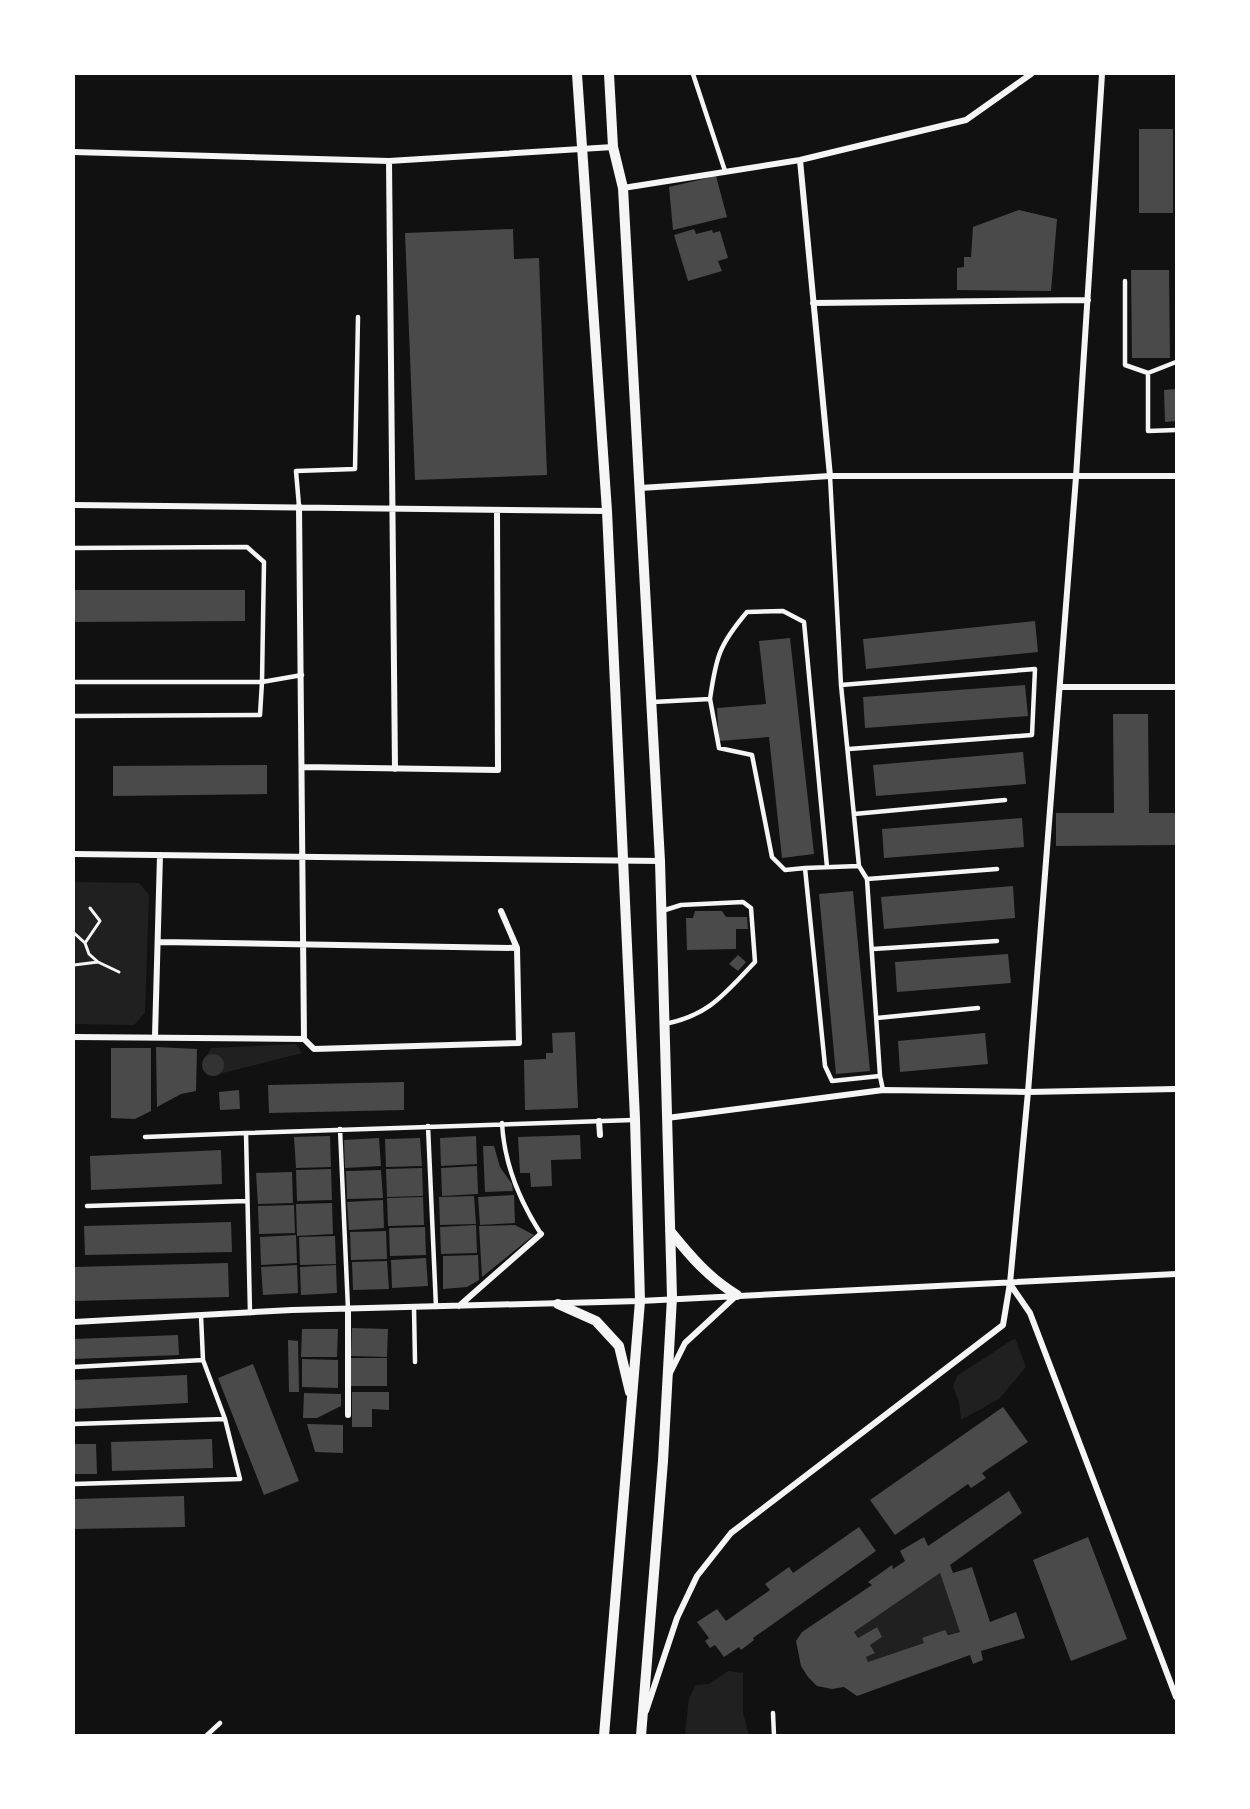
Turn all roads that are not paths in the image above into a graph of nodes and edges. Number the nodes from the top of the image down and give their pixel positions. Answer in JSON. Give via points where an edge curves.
{"nodes":[{"id":1,"x":577,"y":74,"type":"edge"},
{"id":2,"x":609,"y":74,"type":"edge"},
{"id":3,"x":693,"y":74,"type":"edge"},
{"id":4,"x":1031,"y":74,"type":"edge"},
{"id":5,"x":1102,"y":74,"type":"edge"},
{"id":6,"x":613,"y":147,"type":"junction"},
{"id":7,"x":581,"y":150,"type":"junction"},
{"id":8,"x":74,"y":152,"type":"edge"},
{"id":9,"x":800,"y":160,"type":"junction"},
{"id":10,"x":389,"y":161,"type":"junction"},
{"id":11,"x":725,"y":171,"type":"junction"},
{"id":12,"x":623,"y":188,"type":"junction"},
{"id":13,"x":1125,"y":281,"type":"dead end"},
{"id":14,"x":1088,"y":300,"type":"junction"},
{"id":15,"x":813,"y":303,"type":"junction"},
{"id":16,"x":358,"y":317,"type":"dead end"},
{"id":17,"x":1176,"y":362,"type":"edge"},
{"id":18,"x":1148,"y":373,"type":"junction"},
{"id":19,"x":1176,"y":430,"type":"edge"},
{"id":20,"x":830,"y":476,"type":"junction"},
{"id":21,"x":1176,"y":476,"type":"edge"},
{"id":22,"x":1076,"y":477,"type":"junction"},
{"id":23,"x":640,"y":488,"type":"junction"},
{"id":24,"x":74,"y":505,"type":"edge"},
{"id":25,"x":299,"y":506,"type":"junction"},
{"id":26,"x":395,"y":510,"type":"junction"},
{"id":27,"x":497,"y":512,"type":"junction"},
{"id":28,"x":607,"y":512,"type":"junction"},
{"id":29,"x":74,"y":548,"type":"edge"},
{"id":30,"x":302,"y":675,"type":"junction"},
{"id":31,"x":74,"y":682,"type":"edge"},
{"id":32,"x":262,"y":682,"type":"junction"},
{"id":33,"x":841,"y":685,"type":"junction"},
{"id":34,"x":1060,"y":687,"type":"junction"},
{"id":35,"x":1176,"y":687,"type":"edge"},
{"id":36,"x":710,"y":699,"type":"junction"},
{"id":37,"x":653,"y":702,"type":"junction"},
{"id":38,"x":74,"y":716,"type":"edge"},
{"id":39,"x":849,"y":749,"type":"junction"},
{"id":40,"x":303,"y":767,"type":"junction"},
{"id":41,"x":395,"y":769,"type":"junction"},
{"id":42,"x":1005,"y":800,"type":"dead end"},
{"id":43,"x":854,"y":814,"type":"junction"},
{"id":44,"x":74,"y":854,"type":"edge"},
{"id":45,"x":160,"y":855,"type":"junction"},
{"id":46,"x":303,"y":857,"type":"junction"},
{"id":47,"x":660,"y":861,"type":"junction"},
{"id":48,"x":623,"y":862,"type":"junction"},
{"id":49,"x":859,"y":866,"type":"junction"},
{"id":50,"x":827,"y":867,"type":"junction"},
{"id":51,"x":805,"y":868,"type":"junction"},
{"id":52,"x":997,"y":869,"type":"dead end"},
{"id":53,"x":867,"y":879,"type":"junction"},
{"id":54,"x":501,"y":911,"type":"dead end"},
{"id":55,"x":662,"y":911,"type":"junction"},
{"id":56,"x":997,"y":941,"type":"dead end"},
{"id":57,"x":160,"y":942,"type":"junction"},
{"id":58,"x":304,"y":946,"type":"junction"},
{"id":59,"x":517,"y":948,"type":"junction"},
{"id":60,"x":873,"y":949,"type":"junction"},
{"id":61,"x":978,"y":1008,"type":"dead end"},
{"id":62,"x":878,"y":1018,"type":"junction"},
{"id":63,"x":665,"y":1024,"type":"junction"},
{"id":64,"x":155,"y":1036,"type":"junction"},
{"id":65,"x":74,"y":1037,"type":"edge"},
{"id":66,"x":304,"y":1039,"type":"junction"},
{"id":67,"x":880,"y":1076,"type":"junction"},
{"id":68,"x":1176,"y":1089,"type":"edge"},
{"id":69,"x":883,"y":1090,"type":"junction"},
{"id":70,"x":1028,"y":1092,"type":"junction"},
{"id":71,"x":666,"y":1118,"type":"junction"},
{"id":72,"x":635,"y":1119,"type":"junction"},
{"id":73,"x":599,"y":1121,"type":"junction"},
{"id":74,"x":502,"y":1123,"type":"junction"},
{"id":75,"x":428,"y":1126,"type":"junction"},
{"id":76,"x":340,"y":1129,"type":"junction"},
{"id":77,"x":246,"y":1133,"type":"junction"},
{"id":78,"x":600,"y":1135,"type":"dead end"},
{"id":79,"x":144,"y":1137,"type":"dead end"},
{"id":80,"x":246,"y":1201,"type":"junction"},
{"id":81,"x":87,"y":1206,"type":"dead end"},
{"id":82,"x":670,"y":1231,"type":"junction"},
{"id":83,"x":541,"y":1234,"type":"joint"},
{"id":84,"x":1176,"y":1274,"type":"edge"},
{"id":85,"x":1010,"y":1284,"type":"junction"},
{"id":86,"x":737,"y":1295,"type":"junction"},
{"id":87,"x":672,"y":1298,"type":"junction"},
{"id":88,"x":640,"y":1301,"type":"junction"},
{"id":89,"x":558,"y":1304,"type":"junction"},
{"id":90,"x":436,"y":1307,"type":"junction"},
{"id":91,"x":459,"y":1307,"type":"junction"},
{"id":92,"x":414,"y":1308,"type":"junction"},
{"id":93,"x":348,"y":1309,"type":"junction"},
{"id":94,"x":250,"y":1313,"type":"junction"},
{"id":95,"x":201,"y":1316,"type":"junction"},
{"id":96,"x":74,"y":1322,"type":"edge"},
{"id":97,"x":203,"y":1360,"type":"junction"},
{"id":98,"x":415,"y":1362,"type":"dead end"},
{"id":99,"x":74,"y":1367,"type":"edge"},
{"id":100,"x":668,"y":1377,"type":"junction"},
{"id":101,"x":633,"y":1401,"type":"junction"},
{"id":102,"x":348,"y":1415,"type":"dead end"},
{"id":103,"x":225,"y":1419,"type":"junction"},
{"id":104,"x":74,"y":1424,"type":"edge"},
{"id":105,"x":74,"y":1484,"type":"edge"},
{"id":106,"x":1176,"y":1697,"type":"edge"},
{"id":107,"x":773,"y":1713,"type":"dead end"},
{"id":108,"x":220,"y":1723,"type":"dead end"},
{"id":109,"x":642,"y":1723,"type":"junction"},
{"id":110,"x":206,"y":1736,"type":"edge"},
{"id":111,"x":604,"y":1736,"type":"edge"},
{"id":112,"x":641,"y":1736,"type":"edge"},
{"id":113,"x":774,"y":1736,"type":"edge"}],
"edges":[{"from":1,"to":7,"type":"street"},
{"from":2,"to":6,"type":"street"},
{"from":3,"to":11,"type":"lane"},
{"from":4,"to":9,"type":"street","via":[[966,120]]},
{"from":5,"to":14,"type":"street"},
{"from":6,"to":7,"type":"street"},
{"from":6,"to":12,"type":"street"},
{"from":7,"to":10,"type":"street"},
{"from":7,"to":28,"type":"street"},
{"from":8,"to":10,"type":"street"},
{"from":9,"to":11,"type":"street"},
{"from":9,"to":15,"type":"street"},
{"from":10,"to":26,"type":"street"},
{"from":11,"to":12,"type":"street"},
{"from":12,"to":23,"type":"street"},
{"from":13,"to":18,"type":"lane","via":[[1125,365]]},
{"from":14,"to":15,"type":"street"},
{"from":14,"to":22,"type":"street"},
{"from":15,"to":20,"type":"street"},
{"from":16,"to":25,"type":"lane","via":[[355,470],[297,471]]},
{"from":17,"to":18,"type":"lane"},
{"from":18,"to":19,"type":"lane","via":[[1148,431]]},
{"from":20,"to":22,"type":"street"},
{"from":20,"to":23,"type":"street"},
{"from":20,"to":33,"type":"lane"},
{"from":21,"to":22,"type":"street"},
{"from":22,"to":34,"type":"street"},
{"from":23,"to":37,"type":"street"},
{"from":24,"to":25,"type":"street"},
{"from":25,"to":26,"type":"street"},
{"from":25,"to":30,"type":"street"},
{"from":26,"to":27,"type":"street"},
{"from":26,"to":41,"type":"street"},
{"from":27,"to":28,"type":"street"},
{"from":27,"to":41,"type":"street","via":[[498,770]]},
{"from":28,"to":48,"type":"street"},
{"from":29,"to":32,"type":"lane","via":[[248,547],[264,562]]},
{"from":30,"to":32,"type":"lane"},
{"from":30,"to":40,"type":"street"},
{"from":31,"to":32,"type":"lane"},
{"from":32,"to":38,"type":"lane","via":[[260,715]]},
{"from":33,"to":39,"type":"lane"},
{"from":33,"to":39,"type":"lane","via":[[1035,669],[1032,735]]},
{"from":34,"to":35,"type":"street"},
{"from":34,"to":70,"type":"street"},
{"from":36,"to":37,"type":"lane"},
{"from":36,"to":50,"type":"lane","via":[[716,657],[747,612],[783,611],[804,622]]},
{"from":36,"to":51,"type":"lane","via":[[719,748],[752,755],[772,857],[785,870]]},
{"from":37,"to":47,"type":"street"},
{"from":39,"to":43,"type":"lane"},
{"from":40,"to":41,"type":"street"},
{"from":40,"to":46,"type":"street"},
{"from":42,"to":43,"type":"lane"},
{"from":43,"to":49,"type":"lane"},
{"from":44,"to":45,"type":"street"},
{"from":45,"to":46,"type":"street"},
{"from":45,"to":57,"type":"street"},
{"from":46,"to":48,"type":"street"},
{"from":46,"to":58,"type":"street"},
{"from":47,"to":48,"type":"street"},
{"from":47,"to":55,"type":"street"},
{"from":48,"to":72,"type":"street"},
{"from":49,"to":50,"type":"lane"},
{"from":49,"to":53,"type":"lane"},
{"from":50,"to":51,"type":"lane"},
{"from":51,"to":67,"type":"lane","via":[[825,1066],[832,1081]]},
{"from":52,"to":53,"type":"lane"},
{"from":53,"to":60,"type":"lane"},
{"from":54,"to":59,"type":"street"},
{"from":55,"to":63,"type":"street"},
{"from":55,"to":63,"type":"lane","via":[[681,905],[743,902],[751,908],[755,952],[755,962],[710,1007],[690,1019]]},
{"from":56,"to":60,"type":"lane"},
{"from":57,"to":58,"type":"street"},
{"from":57,"to":64,"type":"street"},
{"from":58,"to":59,"type":"street"},
{"from":58,"to":66,"type":"street"},
{"from":59,"to":66,"type":"street","via":[[519,1043],[314,1049]]},
{"from":60,"to":62,"type":"lane"},
{"from":61,"to":62,"type":"lane"},
{"from":62,"to":67,"type":"lane"},
{"from":63,"to":71,"type":"street"},
{"from":64,"to":65,"type":"street"},
{"from":64,"to":66,"type":"street"},
{"from":67,"to":69,"type":"lane"},
{"from":68,"to":70,"type":"street"},
{"from":69,"to":70,"type":"street"},
{"from":69,"to":71,"type":"street"},
{"from":70,"to":85,"type":"street"},
{"from":71,"to":82,"type":"street"},
{"from":72,"to":73,"type":"lane"},
{"from":72,"to":88,"type":"street"},
{"from":73,"to":74,"type":"lane"},
{"from":73,"to":78,"type":"street"},
{"from":74,"to":75,"type":"lane"},
{"from":74,"to":83,"type":"lane","via":[[503,1146],[516,1184]]},
{"from":75,"to":76,"type":"lane"},
{"from":75,"to":90,"type":"lane"},
{"from":76,"to":77,"type":"lane"},
{"from":76,"to":93,"type":"lane"},
{"from":77,"to":79,"type":"lane"},
{"from":77,"to":80,"type":"lane"},
{"from":80,"to":81,"type":"lane"},
{"from":80,"to":94,"type":"lane"},
{"from":82,"to":86,"type":"street","via":[[697,1264]]},
{"from":82,"to":87,"type":"street"},
{"from":83,"to":91,"type":"street"},
{"from":84,"to":85,"type":"street"},
{"from":85,"to":86,"type":"street"},
{"from":85,"to":106,"type":"street","via":[[1030,1313]]},
{"from":85,"to":109,"type":"street","via":[[1003,1325],[731,1533],[697,1576],[677,1618]]},
{"from":86,"to":87,"type":"street"},
{"from":86,"to":100,"type":"street","via":[[685,1343]]},
{"from":87,"to":88,"type":"street"},
{"from":87,"to":100,"type":"street"},
{"from":88,"to":89,"type":"street"},
{"from":88,"to":101,"type":"street"},
{"from":89,"to":91,"type":"street"},
{"from":89,"to":101,"type":"street","via":[[596,1321],[619,1346]]},
{"from":90,"to":91,"type":"street"},
{"from":90,"to":92,"type":"street"},
{"from":92,"to":93,"type":"street"},
{"from":92,"to":98,"type":"lane"},
{"from":93,"to":94,"type":"street"},
{"from":93,"to":102,"type":"street"},
{"from":94,"to":95,"type":"street"},
{"from":95,"to":96,"type":"street"},
{"from":95,"to":97,"type":"lane"},
{"from":97,"to":99,"type":"lane"},
{"from":97,"to":103,"type":"lane"},
{"from":100,"to":109,"type":"street"},
{"from":101,"to":111,"type":"street"},
{"from":103,"to":104,"type":"lane"},
{"from":103,"to":105,"type":"lane","via":[[240,1479]]},
{"from":107,"to":113,"type":"lane"},
{"from":108,"to":110,"type":"lane"},
{"from":109,"to":112,"type":"street"}]}
